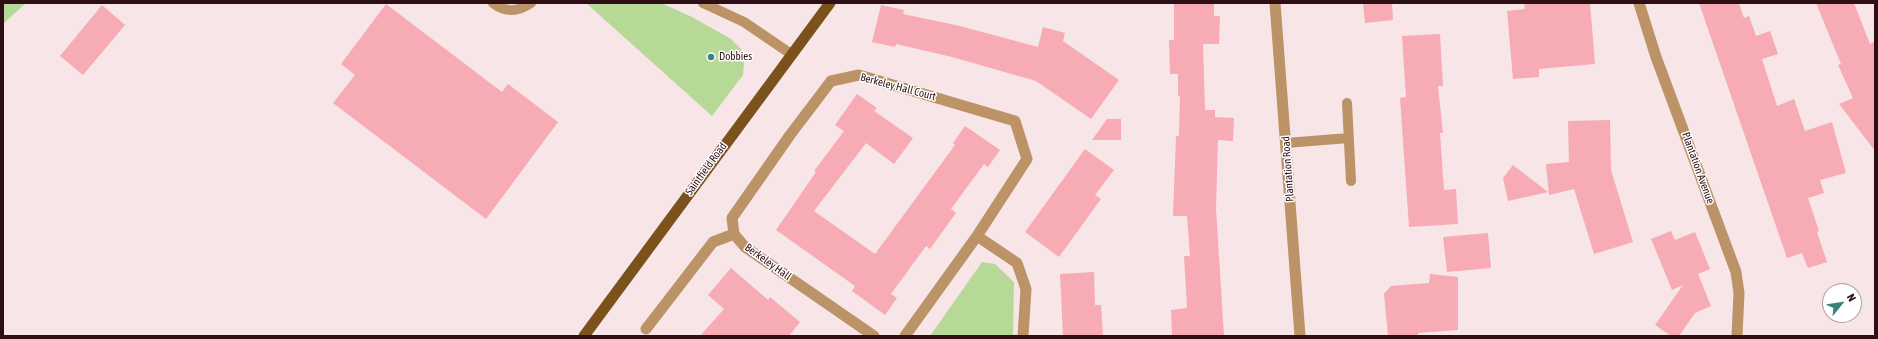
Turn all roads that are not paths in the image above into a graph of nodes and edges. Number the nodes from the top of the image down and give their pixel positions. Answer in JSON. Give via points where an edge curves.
{"nodes":[{"id":1,"x":493,"y":3,"type":"edge"},
{"id":2,"x":531,"y":3,"type":"edge"},
{"id":3,"x":703,"y":3,"type":"edge"},
{"id":4,"x":830,"y":3,"type":"edge"},
{"id":5,"x":1275,"y":3,"type":"edge"},
{"id":6,"x":1639,"y":3,"type":"edge"},
{"id":7,"x":791,"y":54,"type":"junction"},
{"id":8,"x":1347,"y":103,"type":"dead end"},
{"id":9,"x":1350,"y":138,"type":"junction"},
{"id":10,"x":1286,"y":143,"type":"junction"},
{"id":11,"x":1351,"y":181,"type":"dead end"},
{"id":12,"x":734,"y":234,"type":"junction"},
{"id":13,"x":977,"y":236,"type":"junction"},
{"id":14,"x":646,"y":329,"type":"dead end"},
{"id":15,"x":584,"y":336,"type":"edge"},
{"id":16,"x":874,"y":336,"type":"edge"},
{"id":17,"x":905,"y":336,"type":"edge"},
{"id":18,"x":1023,"y":336,"type":"edge"},
{"id":19,"x":1300,"y":336,"type":"edge"},
{"id":20,"x":1737,"y":336,"type":"edge"}],
"edges":[{"from":1,"to":2,"type":"lane","via":[[502,10],[522,10]]},
{"from":3,"to":7,"type":"lane","via":[[744,22]]},
{"from":4,"to":7,"type":"main road","name":"Saintfield Road"},
{"from":5,"to":10,"type":"street","name":"Plantation Road"},
{"from":6,"to":20,"type":"street","name":"Plantation Avenue","via":[[1736,272],[1739,293]]},
{"from":7,"to":15,"type":"main road","name":"Saintfield Road"},
{"from":8,"to":9,"type":"lane"},
{"from":9,"to":10,"type":"lane"},
{"from":9,"to":11,"type":"lane"},
{"from":10,"to":19,"type":"street","name":"Plantation Road"},
{"from":12,"to":13,"type":"street","name":"Berkeley Hall Court","via":[[732,218],[831,81],[859,75],[1015,121],[1027,159]]},
{"from":12,"to":14,"type":"street","via":[[713,242]]},
{"from":12,"to":16,"type":"street","name":"Berkeley Hall","via":[[745,247]]},
{"from":13,"to":17,"type":"street","name":"Berkeley Hall Court"},
{"from":13,"to":18,"type":"street","via":[[1017,263],[1026,288]]}]}
